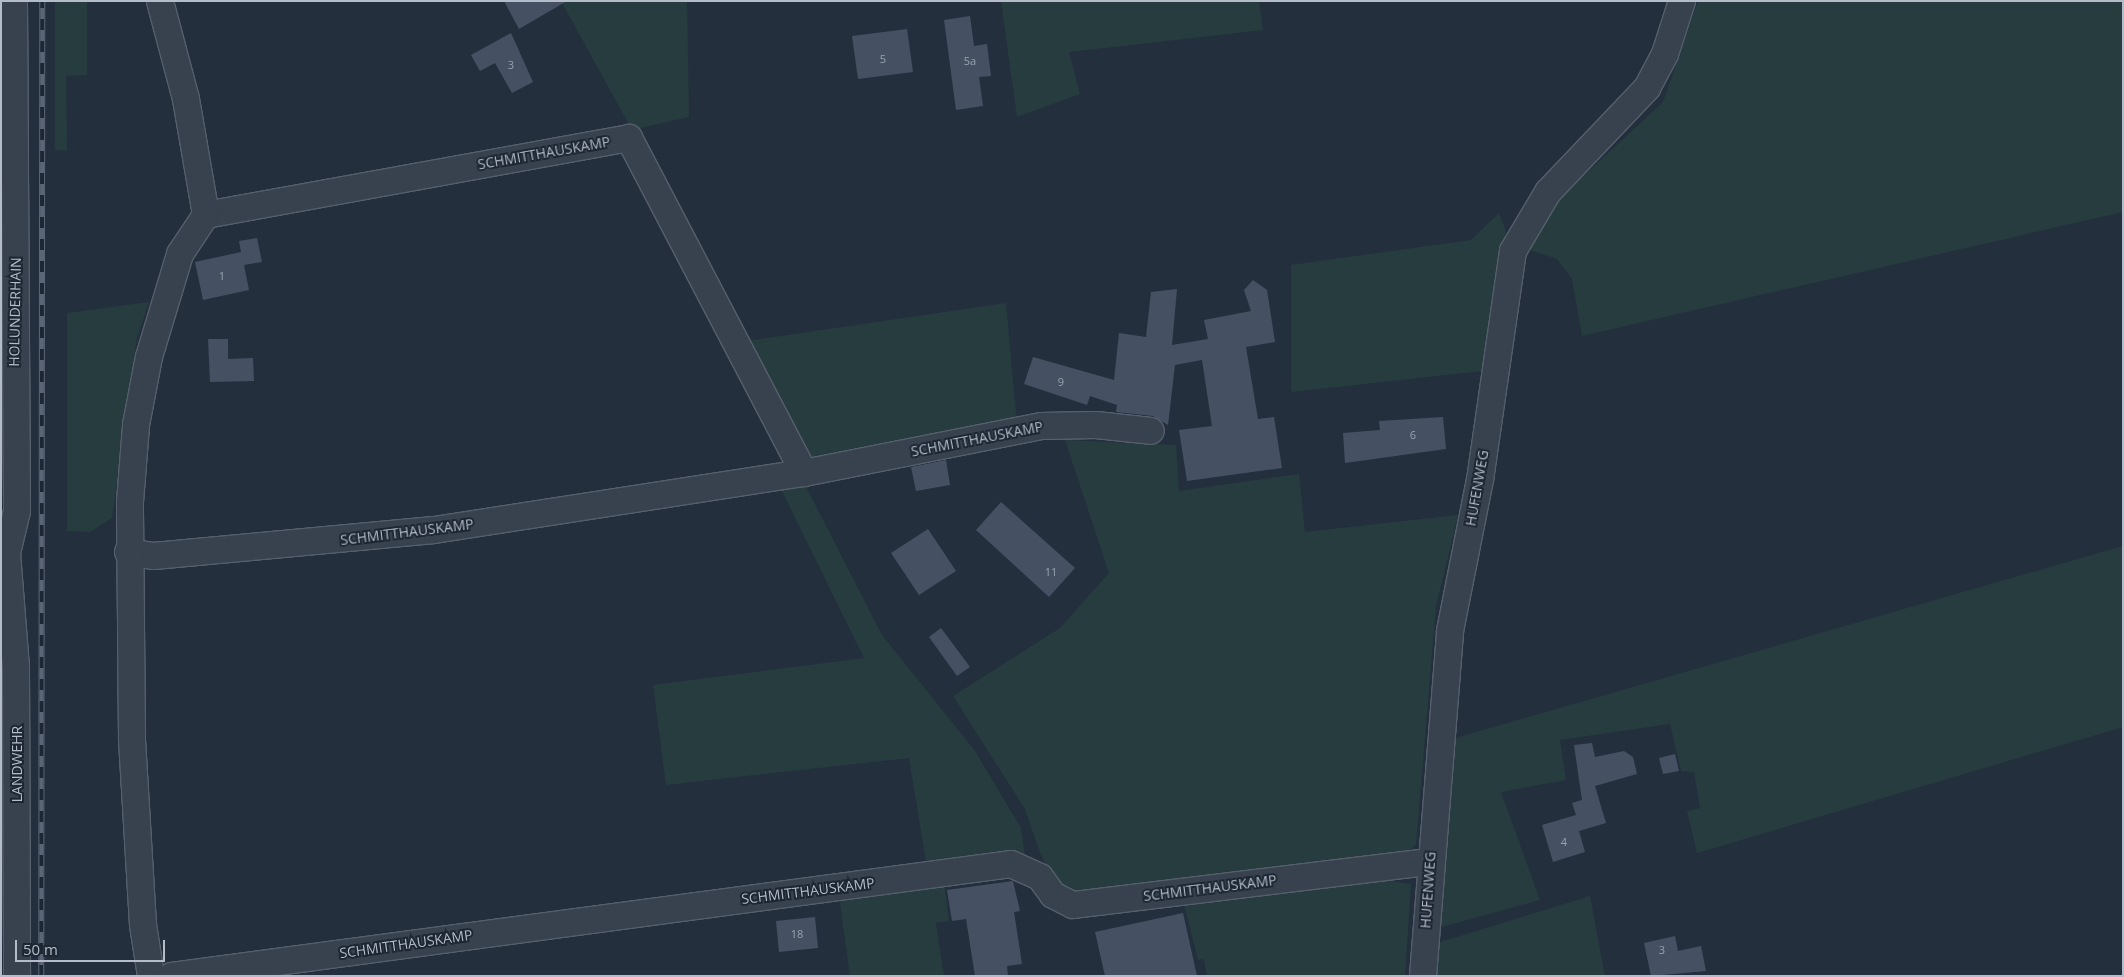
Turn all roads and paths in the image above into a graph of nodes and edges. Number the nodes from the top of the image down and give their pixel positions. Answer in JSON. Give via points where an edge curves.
{"nodes":[{"id":1,"x":14,"y":1,"type":"edge"},
{"id":2,"x":160,"y":1,"type":"edge"},
{"id":3,"x":1682,"y":1,"type":"edge"},
{"id":4,"x":9,"y":183,"type":"edge"},
{"id":5,"x":206,"y":215,"type":"junction"},
{"id":6,"x":1152,"y":431,"type":"dead end"},
{"id":7,"x":8,"y":443,"type":"edge"},
{"id":8,"x":804,"y":473,"type":"junction"},
{"id":9,"x":128,"y":552,"type":"junction"},
{"id":10,"x":4,"y":553,"type":"edge"},
{"id":11,"x":1430,"y":862,"type":"junction"},
{"id":12,"x":17,"y":976,"type":"edge"},
{"id":13,"x":151,"y":976,"type":"edge"},
{"id":14,"x":172,"y":976,"type":"edge"},
{"id":15,"x":1423,"y":976,"type":"edge"}],
"edges":[{"from":1,"to":4,"type":"street","name":"HOLUNDERHAIN"},
{"from":2,"to":5,"type":"street","via":[[186,99]]},
{"from":3,"to":11,"type":"street","name":"HUFENWEG","via":[[1665,54],[1627,114],[1548,192],[1513,251],[1480,480],[1450,631]]},
{"from":4,"to":7,"type":"street","name":"HOLUNDERHAIN"},
{"from":5,"to":8,"type":"street","name":"SCHMITTHAUSKAMP","via":[[629,138]]},
{"from":5,"to":9,"type":"street","via":[[180,254],[149,357],[136,425]]},
{"from":6,"to":8,"type":"street","name":"SCHMITTHAUSKAMP","via":[[1096,425],[1041,426]]},
{"from":7,"to":10,"type":"street","name":"HOLUNDERHAIN","via":[[17,511]]},
{"from":8,"to":9,"type":"street","name":"SCHMITTHAUSKAMP","via":[[434,530],[154,556]]},
{"from":9,"to":13,"type":"street","via":[[132,747],[143,926]]},
{"from":10,"to":12,"type":"street","name":"LANDWEHR","via":[[16,667]]},
{"from":11,"to":14,"type":"street","name":"SCHMITTHAUSKAMP","via":[[1073,905],[1054,895],[1040,877],[1011,864]]},
{"from":11,"to":15,"type":"street","name":"HUFENWEG"}]}
